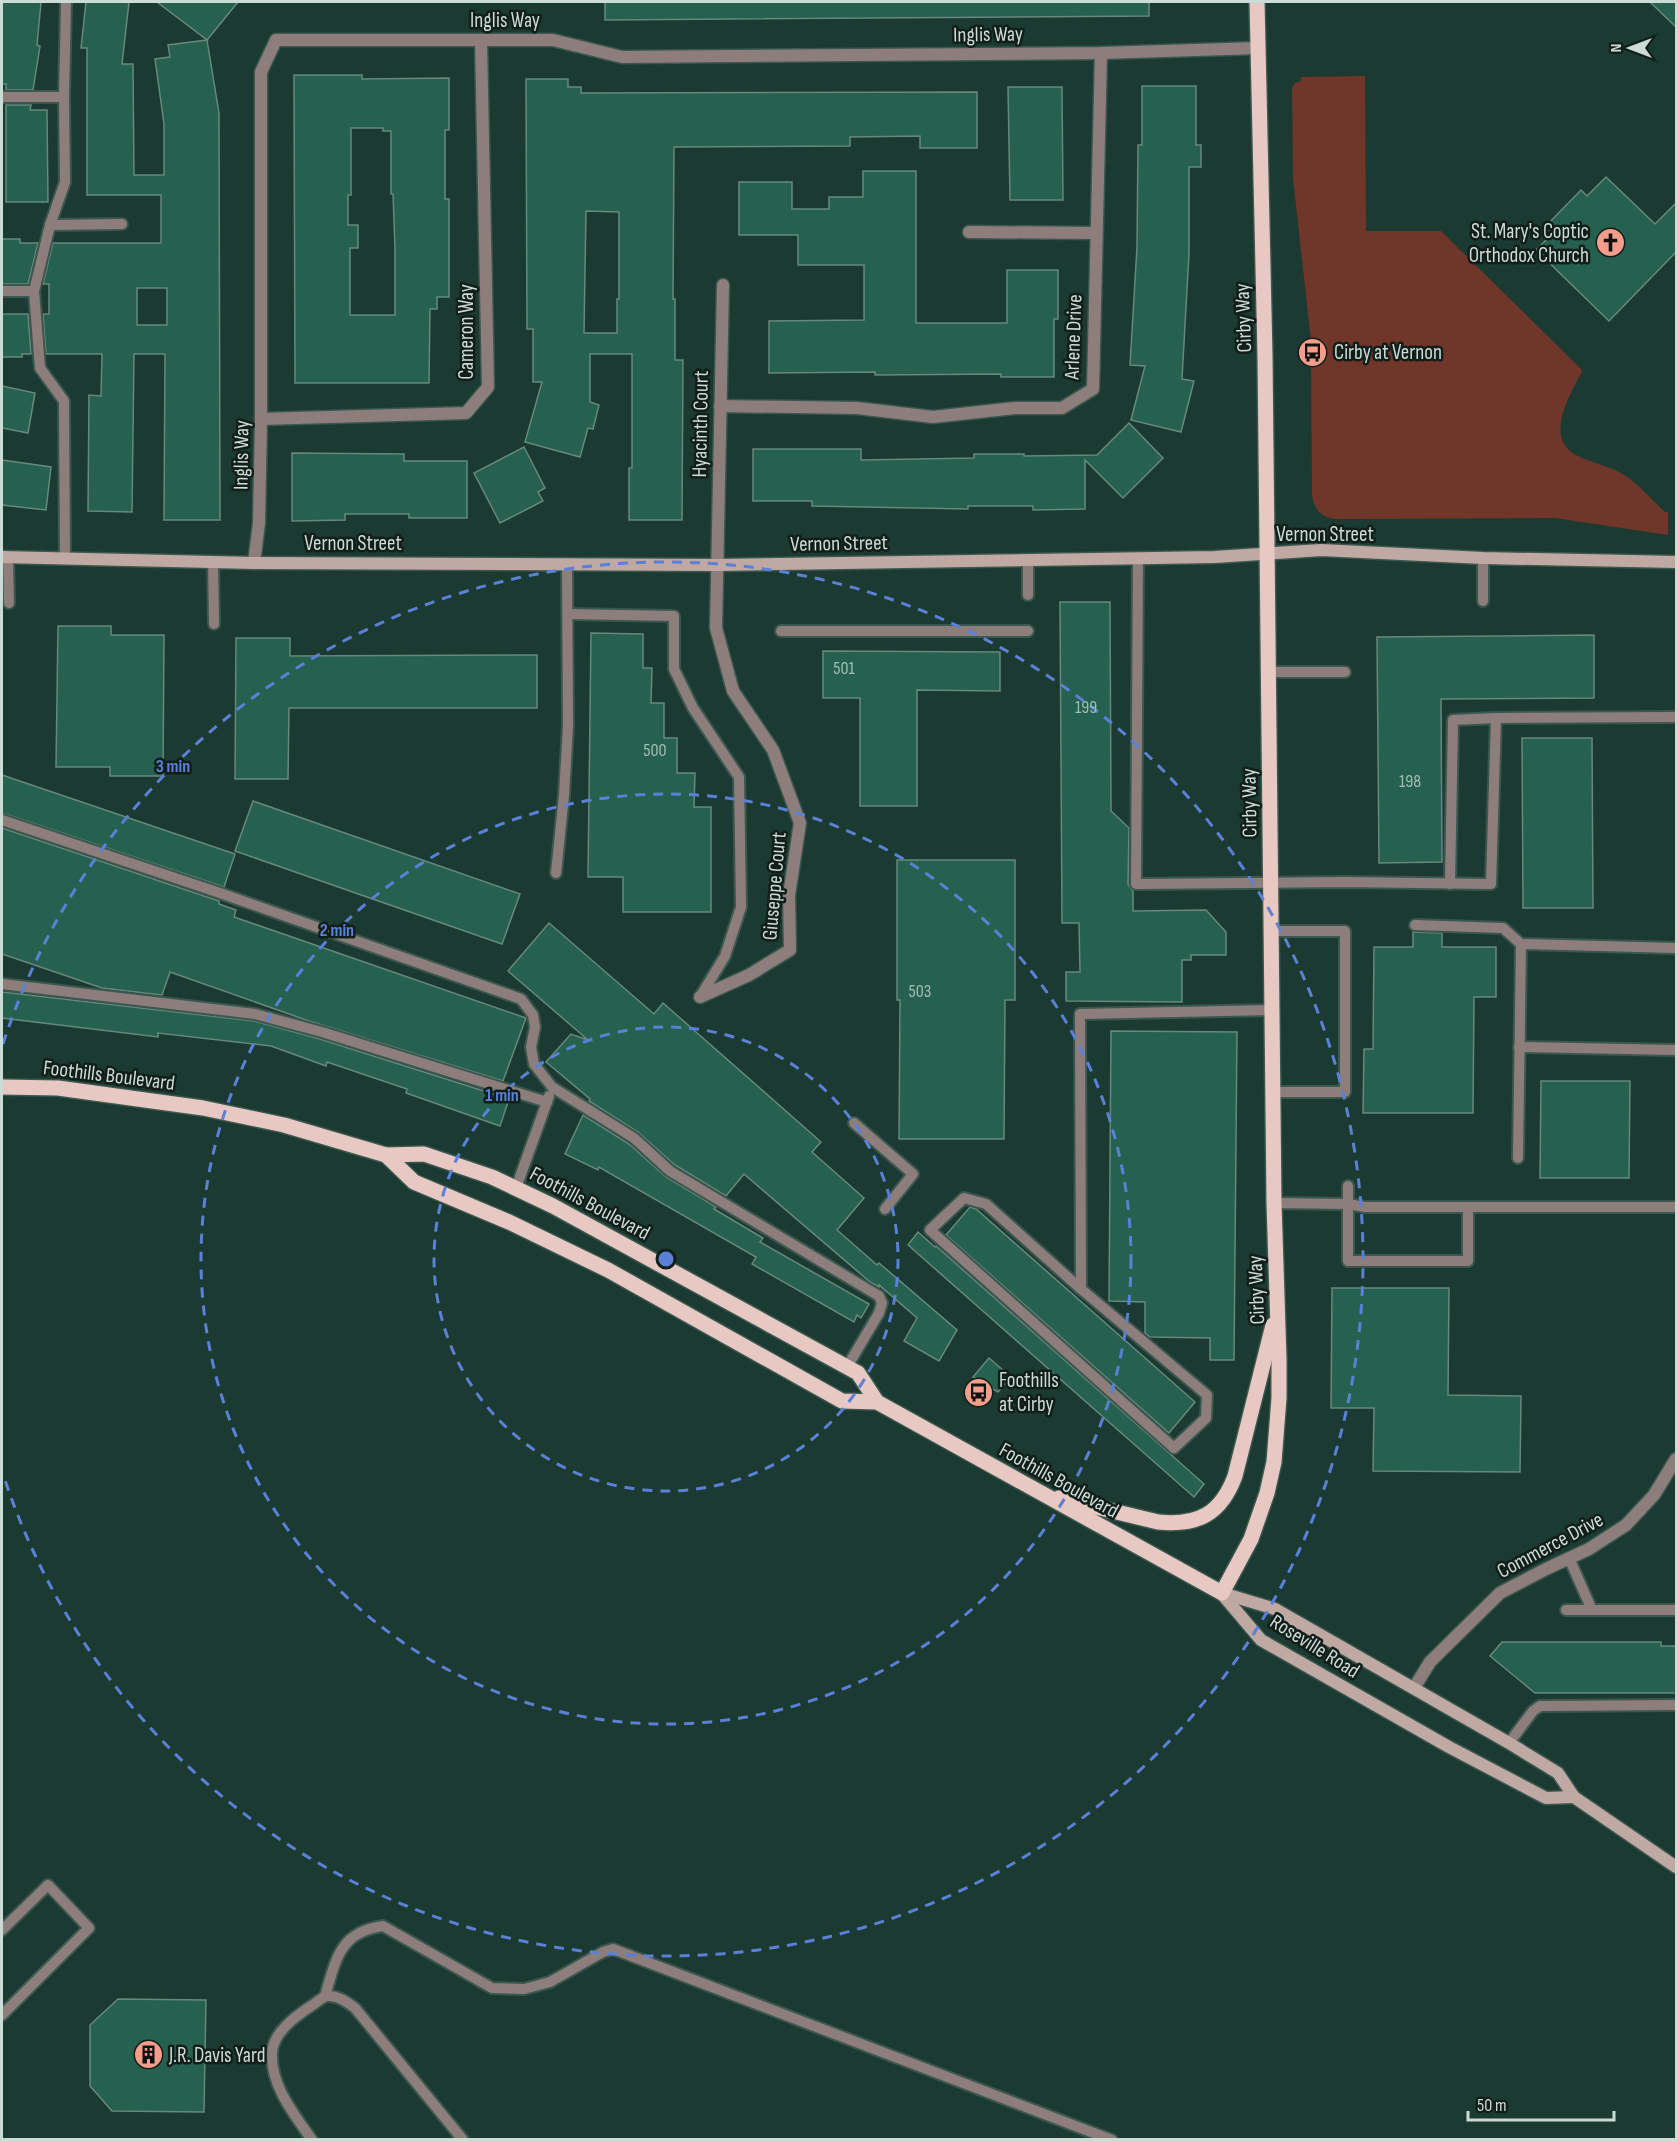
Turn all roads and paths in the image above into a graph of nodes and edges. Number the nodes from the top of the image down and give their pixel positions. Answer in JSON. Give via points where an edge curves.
{"nodes":[{"id":1,"x":66,"y":2,"type":"edge"},
{"id":2,"x":1257,"y":2,"type":"edge"},
{"id":3,"x":481,"y":40,"type":"junction"},
{"id":4,"x":1258,"y":48,"type":"junction"},
{"id":5,"x":1101,"y":53,"type":"junction"},
{"id":6,"x":2,"y":97,"type":"edge"},
{"id":7,"x":64,"y":97,"type":"junction"},
{"id":8,"x":122,"y":224,"type":"dead end"},
{"id":9,"x":50,"y":225,"type":"junction"},
{"id":10,"x":969,"y":232,"type":"dead end"},
{"id":11,"x":1096,"y":233,"type":"junction"},
{"id":12,"x":723,"y":285,"type":"dead end"},
{"id":13,"x":2,"y":291,"type":"edge"},
{"id":14,"x":34,"y":291,"type":"junction"},
{"id":15,"x":720,"y":406,"type":"junction"},
{"id":16,"x":261,"y":419,"type":"junction"},
{"id":17,"x":1267,"y":554,"type":"junction"},
{"id":18,"x":5,"y":558,"type":"edge"},
{"id":19,"x":1138,"y":558,"type":"junction"},
{"id":20,"x":1483,"y":558,"type":"junction"},
{"id":21,"x":65,"y":559,"type":"junction"},
{"id":22,"x":1028,"y":560,"type":"junction"},
{"id":23,"x":213,"y":562,"type":"junction"},
{"id":24,"x":254,"y":562,"type":"junction"},
{"id":25,"x":1677,"y":562,"type":"edge"},
{"id":26,"x":567,"y":564,"type":"junction"},
{"id":27,"x":717,"y":565,"type":"junction"},
{"id":28,"x":1028,"y":595,"type":"dead end"},
{"id":29,"x":1483,"y":601,"type":"dead end"},
{"id":30,"x":9,"y":603,"type":"dead end"},
{"id":31,"x":568,"y":614,"type":"junction"},
{"id":32,"x":214,"y":624,"type":"dead end"},
{"id":33,"x":781,"y":631,"type":"dead end"},
{"id":34,"x":1028,"y":631,"type":"dead end"},
{"id":35,"x":1268,"y":672,"type":"junction"},
{"id":36,"x":1346,"y":672,"type":"dead end"},
{"id":37,"x":1677,"y":717,"type":"edge"},
{"id":38,"x":1496,"y":718,"type":"junction"},
{"id":39,"x":2,"y":820,"type":"edge"},
{"id":40,"x":556,"y":873,"type":"dead end"},
{"id":41,"x":1272,"y":884,"type":"junction"},
{"id":42,"x":1450,"y":884,"type":"junction"},
{"id":43,"x":1415,"y":925,"type":"dead end"},
{"id":44,"x":1272,"y":931,"type":"junction"},
{"id":45,"x":1521,"y":944,"type":"junction"},
{"id":46,"x":1677,"y":948,"type":"edge"},
{"id":47,"x":2,"y":984,"type":"edge"},
{"id":48,"x":700,"y":997,"type":"joint"},
{"id":49,"x":1273,"y":1010,"type":"junction"},
{"id":50,"x":1519,"y":1047,"type":"junction"},
{"id":51,"x":1677,"y":1050,"type":"edge"},
{"id":52,"x":2,"y":1087,"type":"edge"},
{"id":53,"x":552,"y":1087,"type":"junction"},
{"id":54,"x":1274,"y":1092,"type":"junction"},
{"id":55,"x":547,"y":1102,"type":"junction"},
{"id":56,"x":854,"y":1123,"type":"dead end"},
{"id":57,"x":386,"y":1155,"type":"junction"},
{"id":58,"x":1518,"y":1158,"type":"dead end"},
{"id":59,"x":1348,"y":1186,"type":"dead end"},
{"id":60,"x":516,"y":1188,"type":"junction"},
{"id":61,"x":1274,"y":1203,"type":"junction"},
{"id":62,"x":1348,"y":1204,"type":"junction"},
{"id":63,"x":1468,"y":1207,"type":"junction"},
{"id":64,"x":1677,"y":1207,"type":"edge"},
{"id":65,"x":885,"y":1209,"type":"dead end"},
{"id":66,"x":1081,"y":1288,"type":"junction"},
{"id":67,"x":1277,"y":1306,"type":"junction"},
{"id":68,"x":847,"y":1367,"type":"junction"},
{"id":69,"x":877,"y":1402,"type":"junction"},
{"id":70,"x":1676,"y":1462,"type":"edge"},
{"id":71,"x":1039,"y":1493,"type":"junction"},
{"id":72,"x":1569,"y":1558,"type":"junction"},
{"id":73,"x":1222,"y":1593,"type":"junction"},
{"id":74,"x":1566,"y":1610,"type":"dead end"},
{"id":75,"x":1592,"y":1610,"type":"junction"},
{"id":76,"x":1677,"y":1610,"type":"edge"},
{"id":77,"x":1414,"y":1688,"type":"junction"},
{"id":78,"x":1677,"y":1705,"type":"edge"},
{"id":79,"x":1509,"y":1743,"type":"junction"},
{"id":80,"x":1574,"y":1797,"type":"junction"},
{"id":81,"x":1677,"y":1867,"type":"edge"},
{"id":82,"x":2,"y":1930,"type":"edge"},
{"id":83,"x":325,"y":1996,"type":"junction"},
{"id":84,"x":2,"y":2015,"type":"edge"},
{"id":85,"x":312,"y":2139,"type":"edge"},
{"id":86,"x":464,"y":2139,"type":"edge"},
{"id":87,"x":1112,"y":2139,"type":"edge"}],
"edges":[{"from":1,"to":7,"type":"lane"},
{"from":2,"to":4,"type":"main road","name":"Cirby Way"},
{"from":3,"to":5,"type":"street","name":"Inglis Way","via":[[552,40],[622,57]]},
{"from":3,"to":16,"type":"street","name":"Cameron Way","via":[[488,387],[466,413]]},
{"from":3,"to":16,"type":"street","name":"Inglis Way","via":[[276,40],[261,72]]},
{"from":4,"to":5,"type":"street","name":"Inglis Way"},
{"from":4,"to":17,"type":"main road","name":"Cirby Way"},
{"from":5,"to":11,"type":"street","name":"Arlene Drive"},
{"from":6,"to":7,"type":"lane"},
{"from":7,"to":9,"type":"lane","via":[[65,182]]},
{"from":8,"to":9,"type":"lane"},
{"from":9,"to":14,"type":"lane"},
{"from":10,"to":11,"type":"street"},
{"from":11,"to":15,"type":"street","name":"Arlene Drive","via":[[1093,389],[1062,408],[1015,408],[933,417],[857,408]]},
{"from":12,"to":15,"type":"street","name":"Hyacinth Court"},
{"from":13,"to":14,"type":"lane"},
{"from":14,"to":21,"type":"lane","via":[[40,369],[64,401]]},
{"from":15,"to":27,"type":"street","name":"Hyacinth Court"},
{"from":16,"to":24,"type":"street","name":"Inglis Way","via":[[259,523]]},
{"from":17,"to":19,"type":"main road","name":"Vernon Street"},
{"from":17,"to":20,"type":"main road","name":"Vernon Street","via":[[1321,550]]},
{"from":17,"to":35,"type":"main road","name":"Cirby Way"},
{"from":18,"to":21,"type":"main road","name":"Vernon Street"},
{"from":18,"to":30,"type":"lane"},
{"from":19,"to":22,"type":"main road","name":"Vernon Street"},
{"from":19,"to":41,"type":"lane","via":[[1136,884]]},
{"from":20,"to":25,"type":"main road","name":"Vernon Street"},
{"from":20,"to":29,"type":"lane"},
{"from":21,"to":23,"type":"main road","name":"Vernon Street"},
{"from":22,"to":27,"type":"main road","name":"Vernon Street"},
{"from":22,"to":28,"type":"lane"},
{"from":23,"to":24,"type":"main road","name":"Vernon Street"},
{"from":23,"to":32,"type":"lane"},
{"from":24,"to":26,"type":"main road","name":"Vernon Street"},
{"from":26,"to":27,"type":"main road","name":"Vernon Street"},
{"from":26,"to":31,"type":"lane"},
{"from":27,"to":48,"type":"street","name":"Giuseppe Court","via":[[716,627],[734,691],[772,750],[800,823],[789,895],[790,950],[749,975]]},
{"from":31,"to":40,"type":"lane","via":[[568,726]]},
{"from":31,"to":48,"type":"lane","via":[[674,616],[674,669],[693,708],[739,777],[741,907],[725,956]]},
{"from":33,"to":34,"type":"lane"},
{"from":35,"to":36,"type":"lane"},
{"from":35,"to":41,"type":"main road","name":"Cirby Way"},
{"from":37,"to":38,"type":"lane"},
{"from":38,"to":42,"type":"lane","via":[[1453,720]]},
{"from":38,"to":42,"type":"lane","via":[[1491,884]]},
{"from":39,"to":53,"type":"lane","via":[[521,999],[533,1015],[534,1064]]},
{"from":41,"to":42,"type":"lane"},
{"from":41,"to":44,"type":"main road","name":"Cirby Way"},
{"from":43,"to":45,"type":"lane","via":[[1503,928]]},
{"from":44,"to":49,"type":"main road","name":"Cirby Way"},
{"from":44,"to":54,"type":"lane","via":[[1346,931],[1346,1092]]},
{"from":45,"to":46,"type":"lane"},
{"from":45,"to":50,"type":"lane"},
{"from":47,"to":55,"type":"lane","via":[[255,1014]]},
{"from":49,"to":54,"type":"main road","name":"Cirby Way"},
{"from":49,"to":66,"type":"lane","via":[[1080,1014]]},
{"from":50,"to":51,"type":"lane"},
{"from":50,"to":58,"type":"lane"},
{"from":52,"to":57,"type":"main road","name":"Foothills Boulevard","via":[[58,1088],[202,1108],[284,1125]]},
{"from":53,"to":55,"type":"lane"},
{"from":53,"to":68,"type":"lane","via":[[634,1138],[670,1171],[879,1296],[879,1313]]},
{"from":54,"to":61,"type":"main road","name":"Cirby Way"},
{"from":55,"to":60,"type":"lane"},
{"from":56,"to":65,"type":"lane","via":[[913,1174]]},
{"from":57,"to":60,"type":"main road","name":"Foothills Boulevard","via":[[424,1154]]},
{"from":57,"to":69,"type":"main road","name":"Foothills Boulevard","via":[[414,1182],[608,1270],[842,1401]]},
{"from":59,"to":62,"type":"lane"},
{"from":60,"to":68,"type":"main road","name":"Foothills Boulevard"},
{"from":61,"to":62,"type":"lane"},
{"from":61,"to":67,"type":"main road","name":"Cirby Way"},
{"from":62,"to":63,"type":"lane"},
{"from":62,"to":63,"type":"lane","via":[[1348,1261],[1468,1261]]},
{"from":63,"to":64,"type":"lane"},
{"from":66,"to":66,"type":"lane","via":[[1207,1395],[1206,1418],[1174,1449],[930,1230],[963,1198],[986,1204]]},
{"from":67,"to":71,"type":"main road","via":[[1235,1476],[1215,1510],[1184,1522],[1158,1522]]},
{"from":67,"to":73,"type":"main road","name":"Cirby Way","via":[[1279,1398],[1274,1462],[1251,1539]]},
{"from":68,"to":69,"type":"main road","name":"Foothills Boulevard","via":[[858,1373]]},
{"from":69,"to":71,"type":"main road","name":"Foothills Boulevard"},
{"from":70,"to":72,"type":"street","name":"Commerce Drive","via":[[1654,1495],[1626,1525]]},
{"from":71,"to":73,"type":"main road","name":"Foothills Boulevard"},
{"from":72,"to":75,"type":"lane"},
{"from":72,"to":77,"type":"street","name":"Commerce Drive","via":[[1500,1593],[1430,1662]]},
{"from":73,"to":77,"type":"main road","name":"Roseville Road","via":[[1275,1610]]},
{"from":73,"to":80,"type":"main road","name":"Roseville Road","via":[[1261,1640],[1546,1798]]},
{"from":74,"to":75,"type":"lane"},
{"from":75,"to":76,"type":"lane"},
{"from":77,"to":79,"type":"main road","name":"Roseville Road"},
{"from":78,"to":79,"type":"lane","via":[[1540,1707]]},
{"from":79,"to":80,"type":"main road","name":"Roseville Road","via":[[1558,1773]]},
{"from":80,"to":81,"type":"main road","name":"Roseville Road"},
{"from":82,"to":84,"type":"lane","via":[[48,1885],[89,1928]]},
{"from":83,"to":85,"type":"lane","via":[[293,2018],[275,2039],[272,2052],[274,2074],[286,2102]]},
{"from":83,"to":86,"type":"lane","via":[[339,1997],[355,2008]]},
{"from":83,"to":87,"type":"lane","via":[[343,1944],[367,1928],[383,1926],[492,1988],[524,1989],[550,1982],[613,1949]]}]}
